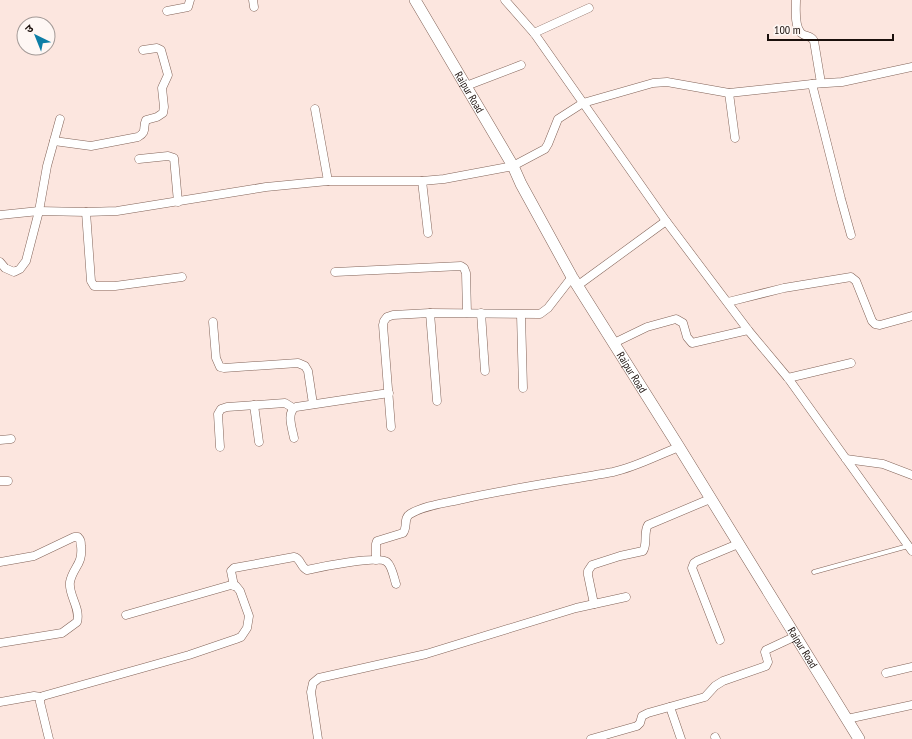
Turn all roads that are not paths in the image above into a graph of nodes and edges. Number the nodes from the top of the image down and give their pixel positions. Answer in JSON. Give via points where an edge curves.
{"nodes":[{"id":1,"x":190,"y":0,"type":"edge"},
{"id":2,"x":414,"y":0,"type":"edge"},
{"id":3,"x":505,"y":0,"type":"edge"},
{"id":4,"x":796,"y":0,"type":"edge"},
{"id":5,"x":589,"y":8,"type":"dead end"},
{"id":6,"x":167,"y":11,"type":"dead end"},
{"id":7,"x":534,"y":32,"type":"junction"},
{"id":8,"x":143,"y":50,"type":"dead end"},
{"id":9,"x":521,"y":65,"type":"dead end"},
{"id":10,"x":912,"y":67,"type":"edge"},
{"id":11,"x":821,"y":83,"type":"junction"},
{"id":12,"x":812,"y":84,"type":"junction"},
{"id":13,"x":466,"y":86,"type":"junction"},
{"id":14,"x":729,"y":93,"type":"junction"},
{"id":15,"x":582,"y":103,"type":"junction"},
{"id":16,"x":315,"y":109,"type":"dead end"},
{"id":17,"x":60,"y":119,"type":"dead end"},
{"id":18,"x":735,"y":138,"type":"dead end"},
{"id":19,"x":54,"y":141,"type":"junction"},
{"id":20,"x":139,"y":159,"type":"dead end"},
{"id":21,"x":513,"y":166,"type":"junction"},
{"id":22,"x":422,"y":181,"type":"junction"},
{"id":23,"x":328,"y":182,"type":"junction"},
{"id":24,"x":178,"y":202,"type":"junction"},
{"id":25,"x":39,"y":211,"type":"junction"},
{"id":26,"x":86,"y":212,"type":"junction"},
{"id":27,"x":0,"y":215,"type":"edge"},
{"id":28,"x":666,"y":221,"type":"junction"},
{"id":29,"x":428,"y":233,"type":"dead end"},
{"id":30,"x":851,"y":235,"type":"dead end"},
{"id":31,"x":0,"y":262,"type":"edge"},
{"id":32,"x":335,"y":272,"type":"dead end"},
{"id":33,"x":182,"y":277,"type":"dead end"},
{"id":34,"x":574,"y":282,"type":"junction"},
{"id":35,"x":728,"y":302,"type":"junction"},
{"id":36,"x":430,"y":313,"type":"junction"},
{"id":37,"x":467,"y":313,"type":"junction"},
{"id":38,"x":481,"y":313,"type":"junction"},
{"id":39,"x":522,"y":314,"type":"junction"},
{"id":40,"x":912,"y":316,"type":"edge"},
{"id":41,"x":212,"y":322,"type":"dead end"},
{"id":42,"x":748,"y":330,"type":"junction"},
{"id":43,"x":614,"y":344,"type":"junction"},
{"id":44,"x":851,"y":363,"type":"dead end"},
{"id":45,"x":485,"y":371,"type":"dead end"},
{"id":46,"x":788,"y":378,"type":"junction"},
{"id":47,"x":524,"y":388,"type":"dead end"},
{"id":48,"x":389,"y":393,"type":"junction"},
{"id":49,"x":437,"y":401,"type":"dead end"},
{"id":50,"x":313,"y":404,"type":"junction"},
{"id":51,"x":254,"y":405,"type":"junction"},
{"id":52,"x":293,"y":408,"type":"junction"},
{"id":53,"x":391,"y":427,"type":"dead end"},
{"id":54,"x":294,"y":438,"type":"dead end"},
{"id":55,"x":11,"y":439,"type":"dead end"},
{"id":56,"x":0,"y":440,"type":"edge"},
{"id":57,"x":258,"y":442,"type":"dead end"},
{"id":58,"x":220,"y":447,"type":"dead end"},
{"id":59,"x":679,"y":447,"type":"junction"},
{"id":60,"x":846,"y":459,"type":"junction"},
{"id":61,"x":912,"y":475,"type":"edge"},
{"id":62,"x":710,"y":499,"type":"junction"},
{"id":63,"x":738,"y":544,"type":"junction"},
{"id":64,"x":910,"y":549,"type":"edge"},
{"id":65,"x":376,"y":560,"type":"junction"},
{"id":66,"x":0,"y":562,"type":"edge"},
{"id":67,"x":814,"y":572,"type":"dead end"},
{"id":68,"x":396,"y":584,"type":"dead end"},
{"id":69,"x":234,"y":586,"type":"junction"},
{"id":70,"x":626,"y":596,"type":"dead end"},
{"id":71,"x":594,"y":604,"type":"junction"},
{"id":72,"x":126,"y":615,"type":"dead end"},
{"id":73,"x":796,"y":636,"type":"junction"},
{"id":74,"x":720,"y":640,"type":"dead end"},
{"id":75,"x":0,"y":643,"type":"edge"},
{"id":76,"x":912,"y":667,"type":"edge"},
{"id":77,"x":886,"y":673,"type":"dead end"},
{"id":78,"x":41,"y":697,"type":"junction"},
{"id":79,"x":0,"y":702,"type":"edge"},
{"id":80,"x":912,"y":705,"type":"edge"},
{"id":81,"x":670,"y":707,"type":"junction"},
{"id":82,"x":847,"y":719,"type":"junction"},
{"id":83,"x":49,"y":739,"type":"edge"},
{"id":84,"x":318,"y":739,"type":"edge"},
{"id":85,"x":591,"y":739,"type":"edge"},
{"id":86,"x":681,"y":739,"type":"edge"},
{"id":87,"x":859,"y":739,"type":"edge"}],
"edges":[{"from":1,"to":6,"type":"street","via":[[188,7]]},
{"from":2,"to":13,"type":"main road","name":"Raipur Road"},
{"from":3,"to":7,"type":"street"},
{"from":4,"to":11,"type":"street","via":[[797,26],[802,34],[810,36],[814,41]]},
{"from":5,"to":7,"type":"street"},
{"from":7,"to":15,"type":"street"},
{"from":8,"to":19,"type":"street","via":[[160,50],[168,75],[162,88],[163,113],[146,120],[144,132],[138,137],[91,146]]},
{"from":9,"to":13,"type":"street"},
{"from":10,"to":11,"type":"street","via":[[842,82]]},
{"from":11,"to":12,"type":"street"},
{"from":12,"to":14,"type":"street"},
{"from":12,"to":30,"type":"street"},
{"from":13,"to":21,"type":"main road","name":"Raipur Road"},
{"from":14,"to":15,"type":"street","via":[[662,82]]},
{"from":14,"to":18,"type":"street"},
{"from":15,"to":21,"type":"street","via":[[558,119],[545,149]]},
{"from":15,"to":28,"type":"street"},
{"from":16,"to":23,"type":"street"},
{"from":17,"to":19,"type":"street"},
{"from":19,"to":25,"type":"street"},
{"from":20,"to":24,"type":"street","via":[[168,156],[174,158]]},
{"from":21,"to":22,"type":"street"},
{"from":21,"to":34,"type":"main road","name":"Raipur Road"},
{"from":22,"to":23,"type":"street"},
{"from":22,"to":29,"type":"street"},
{"from":23,"to":24,"type":"street","via":[[266,186]]},
{"from":24,"to":26,"type":"street","via":[[117,211]]},
{"from":25,"to":26,"type":"street"},
{"from":25,"to":27,"type":"street"},
{"from":25,"to":31,"type":"street","via":[[23,266],[14,272]]},
{"from":26,"to":33,"type":"street","via":[[91,281],[94,286],[114,286]]},
{"from":28,"to":34,"type":"street"},
{"from":28,"to":35,"type":"street"},
{"from":32,"to":37,"type":"street","via":[[461,266],[466,273]]},
{"from":34,"to":39,"type":"street","via":[[545,312],[536,315]]},
{"from":34,"to":43,"type":"main road","name":"Raipur Road"},
{"from":35,"to":40,"type":"street","via":[[784,288],[851,277],[856,281],[875,324],[880,325]]},
{"from":35,"to":42,"type":"street"},
{"from":36,"to":37,"type":"street"},
{"from":36,"to":48,"type":"street","via":[[389,315],[384,322]]},
{"from":36,"to":49,"type":"street"},
{"from":37,"to":38,"type":"street"},
{"from":38,"to":39,"type":"street"},
{"from":38,"to":45,"type":"street"},
{"from":39,"to":47,"type":"street"},
{"from":41,"to":50,"type":"street","via":[[216,358],[220,367],[302,364],[308,371]]},
{"from":42,"to":43,"type":"street","via":[[692,343],[682,322],[676,319],[647,327]]},
{"from":42,"to":46,"type":"street"},
{"from":43,"to":59,"type":"main road","name":"Raipur Road"},
{"from":44,"to":46,"type":"street"},
{"from":46,"to":60,"type":"street"},
{"from":48,"to":50,"type":"street"},
{"from":48,"to":53,"type":"street"},
{"from":50,"to":52,"type":"street"},
{"from":51,"to":52,"type":"street","via":[[285,403]]},
{"from":51,"to":57,"type":"street"},
{"from":51,"to":58,"type":"street","via":[[219,410]]},
{"from":52,"to":54,"type":"street","via":[[290,415]]},
{"from":55,"to":56,"type":"street"},
{"from":59,"to":62,"type":"main road","name":"Raipur Road"},
{"from":59,"to":65,"type":"street","via":[[615,471],[477,496],[415,512],[408,515],[403,533],[377,541]]},
{"from":60,"to":61,"type":"street","via":[[882,464]]},
{"from":60,"to":64,"type":"street"},
{"from":62,"to":63,"type":"main road","name":"Raipur Road"},
{"from":62,"to":71,"type":"street","via":[[648,525],[643,550],[592,566],[588,575]]},
{"from":63,"to":73,"type":"main road","name":"Raipur Road"},
{"from":63,"to":74,"type":"street","via":[[697,561],[692,568]]},
{"from":64,"to":67,"type":"lane"},
{"from":65,"to":68,"type":"street","via":[[388,563]]},
{"from":65,"to":69,"type":"street","via":[[307,570],[294,556],[234,568],[231,571]]},
{"from":66,"to":75,"type":"street","via":[[34,556],[74,537],[81,541],[82,556],[70,580],[78,613],[77,622],[62,633]]},
{"from":69,"to":72,"type":"street"},
{"from":69,"to":78,"type":"street","via":[[240,591],[249,616],[244,633],[236,640]]},
{"from":70,"to":71,"type":"street"},
{"from":71,"to":84,"type":"street","via":[[426,654],[319,678],[313,683],[311,692]]},
{"from":73,"to":81,"type":"street","via":[[766,650],[766,666],[722,681],[705,697]]},
{"from":73,"to":82,"type":"main road","name":"Raipur Road"},
{"from":76,"to":77,"type":"street"},
{"from":78,"to":79,"type":"street"},
{"from":78,"to":83,"type":"street"},
{"from":80,"to":82,"type":"street"},
{"from":81,"to":85,"type":"street","via":[[642,716],[637,726]]},
{"from":81,"to":86,"type":"street"},
{"from":82,"to":87,"type":"main road","name":"Raipur Road"}]}
